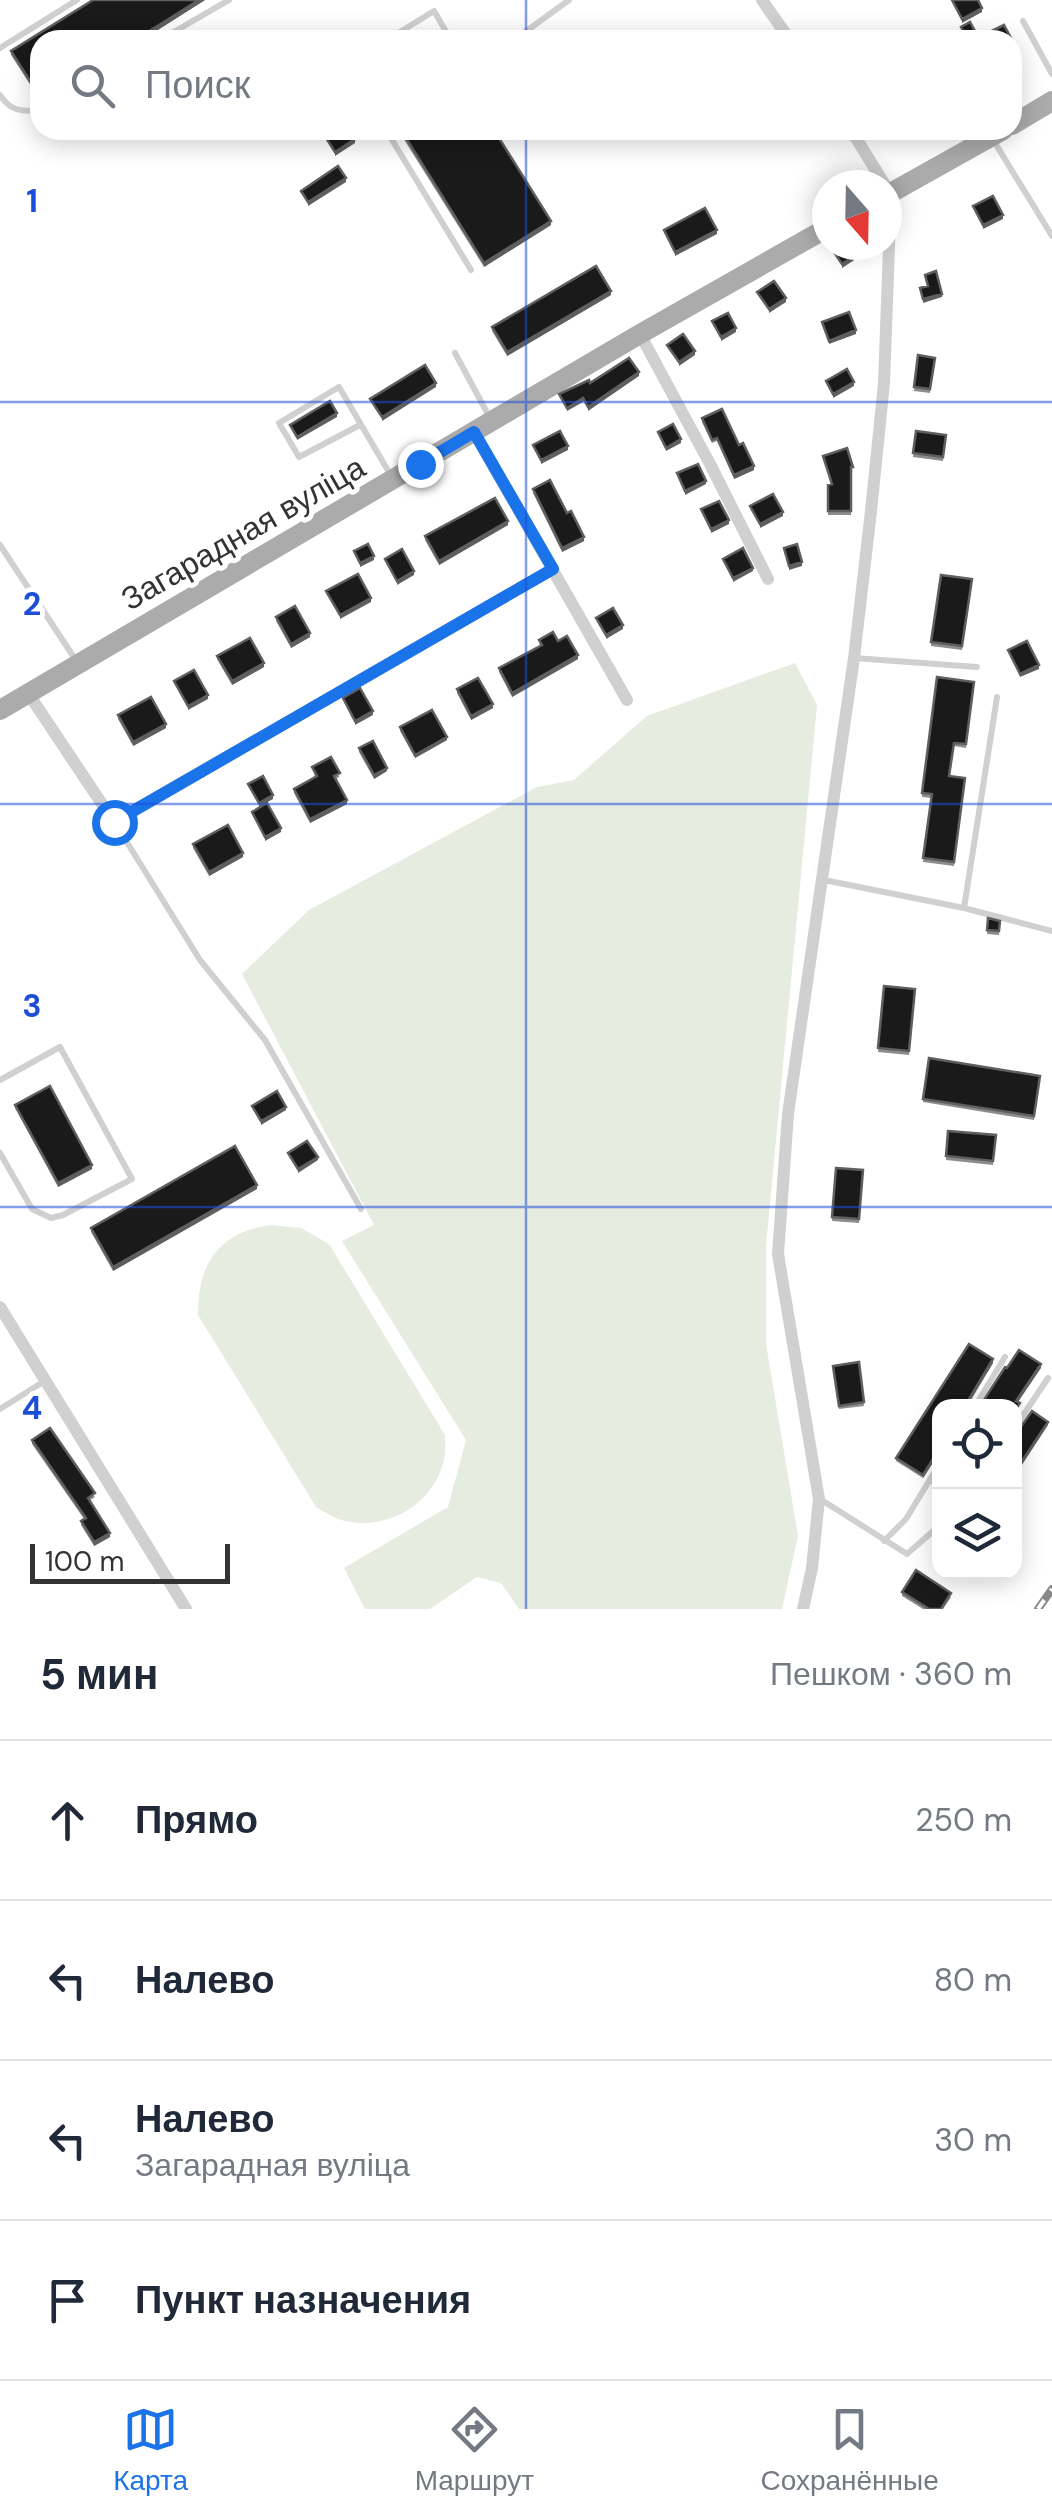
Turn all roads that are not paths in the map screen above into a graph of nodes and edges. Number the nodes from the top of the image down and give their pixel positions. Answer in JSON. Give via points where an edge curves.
{"nodes":[{"id":1,"x":77,"y":0,"type":"edge"},
{"id":2,"x":228,"y":0,"type":"edge"},
{"id":3,"x":570,"y":0,"type":"edge"},
{"id":4,"x":762,"y":0,"type":"edge"},
{"id":5,"x":1023,"y":21,"type":"dead end"},
{"id":6,"x":177,"y":30,"type":"edge"},
{"id":7,"x":404,"y":30,"type":"edge"},
{"id":8,"x":445,"y":30,"type":"edge"},
{"id":9,"x":528,"y":30,"type":"edge"},
{"id":10,"x":783,"y":30,"type":"edge"},
{"id":11,"x":0,"y":48,"type":"edge"},
{"id":12,"x":1052,"y":74,"type":"edge"},
{"id":13,"x":0,"y":94,"type":"edge"},
{"id":14,"x":1052,"y":102,"type":"edge"},
{"id":15,"x":3,"y":108,"type":"edge"},
{"id":16,"x":30,"y":111,"type":"edge"},
{"id":17,"x":1022,"y":118,"type":"edge"},
{"id":18,"x":392,"y":140,"type":"edge"},
{"id":19,"x":856,"y":140,"type":"edge"},
{"id":20,"x":983,"y":140,"type":"edge"},
{"id":21,"x":1001,"y":140,"type":"edge"},
{"id":22,"x":875,"y":170,"type":"edge"},
{"id":23,"x":902,"y":182,"type":"edge"},
{"id":24,"x":1052,"y":236,"type":"edge"},
{"id":25,"x":812,"y":237,"type":"edge"},
{"id":26,"x":886,"y":260,"type":"edge"},
{"id":27,"x":471,"y":270,"type":"dead end"},
{"id":28,"x":640,"y":334,"type":"junction"},
{"id":29,"x":455,"y":354,"type":"dead end"},
{"id":30,"x":360,"y":425,"type":"junction"},
{"id":31,"x":482,"y":427,"type":"junction"},
{"id":32,"x":394,"y":479,"type":"junction"},
{"id":33,"x":0,"y":546,"type":"edge"},
{"id":34,"x":553,"y":569,"type":"junction"},
{"id":35,"x":768,"y":579,"type":"dead end"},
{"id":36,"x":854,"y":658,"type":"junction"},
{"id":37,"x":78,"y":664,"type":"junction"},
{"id":38,"x":977,"y":667,"type":"dead end"},
{"id":39,"x":28,"y":693,"type":"junction"},
{"id":40,"x":996,"y":698,"type":"dead end"},
{"id":41,"x":627,"y":700,"type":"dead end"},
{"id":42,"x":0,"y":710,"type":"edge"},
{"id":43,"x":114,"y":822,"type":"junction"},
{"id":44,"x":822,"y":880,"type":"junction"},
{"id":45,"x":964,"y":908,"type":"junction"},
{"id":46,"x":1052,"y":930,"type":"edge"},
{"id":47,"x":0,"y":1080,"type":"edge"},
{"id":48,"x":0,"y":1153,"type":"edge"},
{"id":49,"x":361,"y":1210,"type":"dead end"},
{"id":50,"x":0,"y":1308,"type":"edge"},
{"id":51,"x":1006,"y":1357,"type":"dead end"},
{"id":52,"x":1048,"y":1378,"type":"dead end"},
{"id":53,"x":44,"y":1382,"type":"junction"},
{"id":54,"x":979,"y":1399,"type":"edge"},
{"id":55,"x":0,"y":1409,"type":"edge"},
{"id":56,"x":1022,"y":1417,"type":"edge"},
{"id":57,"x":932,"y":1476,"type":"edge"},
{"id":58,"x":819,"y":1498,"type":"junction"},
{"id":59,"x":932,"y":1532,"type":"edge"},
{"id":60,"x":884,"y":1541,"type":"junction"},
{"id":61,"x":186,"y":1609,"type":"edge"},
{"id":62,"x":803,"y":1609,"type":"edge"}],
"edges":[{"from":1,"to":11,"type":"lane"},
{"from":2,"to":6,"type":"lane"},
{"from":3,"to":9,"type":"lane"},
{"from":4,"to":10,"type":"street"},
{"from":5,"to":12,"type":"lane"},
{"from":7,"to":8,"type":"lane","via":[[434,12]]},
{"from":13,"to":15,"type":"lane"},
{"from":14,"to":17,"type":"main road"},
{"from":15,"to":16,"type":"lane"},
{"from":18,"to":27,"type":"lane"},
{"from":19,"to":22,"type":"street"},
{"from":20,"to":23,"type":"main road"},
{"from":21,"to":24,"type":"lane"},
{"from":25,"to":28,"type":"main road","name":"Загарадная вуліца"},
{"from":26,"to":36,"type":"street","via":[[884,383]]},
{"from":28,"to":31,"type":"main road","name":"Загарадная вуліца"},
{"from":28,"to":35,"type":"street"},
{"from":29,"to":31,"type":"lane"},
{"from":30,"to":30,"type":"lane","via":[[339,387],[279,423],[299,457]]},
{"from":30,"to":32,"type":"lane"},
{"from":31,"to":32,"type":"main road","name":"Загарадная вуліца"},
{"from":31,"to":34,"type":"street"},
{"from":32,"to":37,"type":"main road","name":"Загарадная вуліца"},
{"from":33,"to":37,"type":"lane"},
{"from":34,"to":41,"type":"street"},
{"from":34,"to":43,"type":"street"},
{"from":36,"to":38,"type":"lane"},
{"from":36,"to":44,"type":"street"},
{"from":37,"to":39,"type":"main road","name":"Загарадная вуліца"},
{"from":39,"to":42,"type":"main road","name":"Загарадная вуліца"},
{"from":39,"to":43,"type":"street"},
{"from":40,"to":45,"type":"lane"},
{"from":43,"to":49,"type":"lane","via":[[200,960],[266,1040]]},
{"from":44,"to":45,"type":"lane"},
{"from":44,"to":58,"type":"street","via":[[788,1114],[778,1254]]},
{"from":45,"to":46,"type":"lane"},
{"from":47,"to":48,"type":"lane","via":[[60,1047],[132,1179],[50,1218],[32,1209]]},
{"from":50,"to":53,"type":"street"},
{"from":51,"to":54,"type":"lane"},
{"from":52,"to":56,"type":"lane"},
{"from":53,"to":55,"type":"lane"},
{"from":53,"to":61,"type":"street"},
{"from":57,"to":60,"type":"lane"},
{"from":58,"to":60,"type":"lane"},
{"from":58,"to":62,"type":"street"},
{"from":59,"to":60,"type":"lane","via":[[907,1554]]}]}
